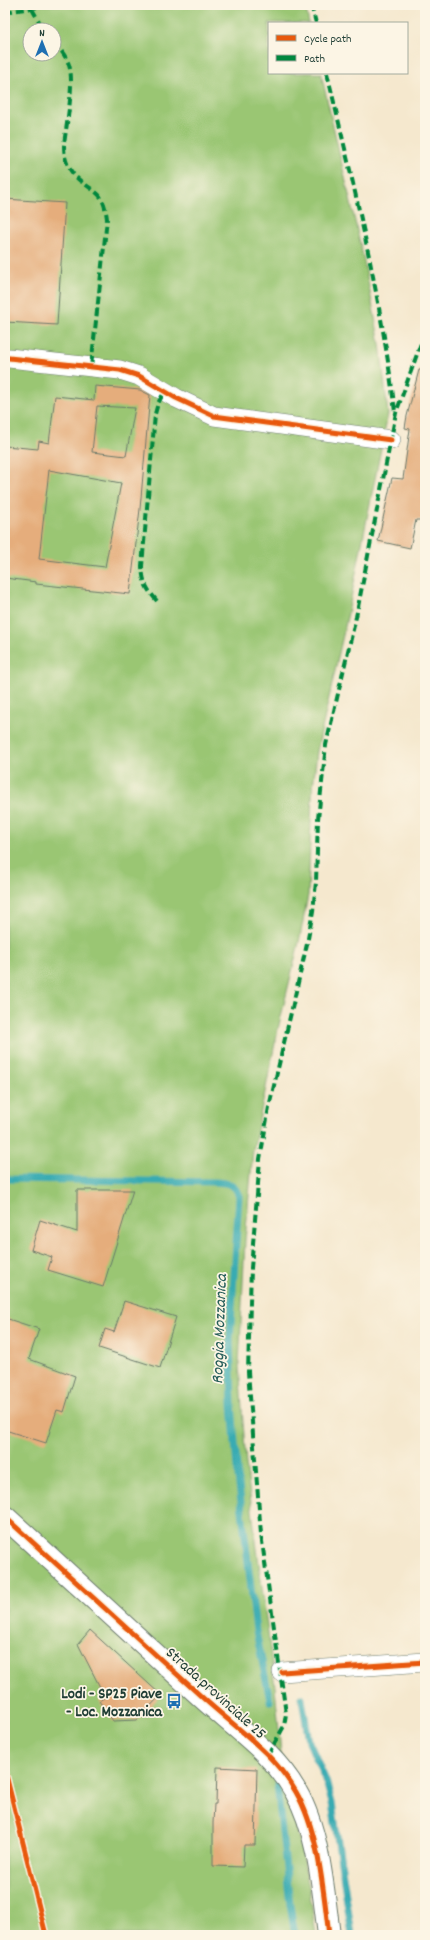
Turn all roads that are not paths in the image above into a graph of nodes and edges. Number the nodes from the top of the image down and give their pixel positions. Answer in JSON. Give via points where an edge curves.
{"nodes":[{"id":1,"x":9,"y":358,"type":"dead end"},
{"id":2,"x":391,"y":440,"type":"dead end"},
{"id":3,"x":5,"y":1517,"type":"edge"},
{"id":4,"x":425,"y":1662,"type":"edge"},
{"id":5,"x":282,"y":1672,"type":"dead end"},
{"id":6,"x":329,"y":1935,"type":"edge"}],
"edges":[{"from":1,"to":2,"type":"street","via":[[120,370],[156,384],[176,398],[214,416]]},
{"from":3,"to":6,"type":"street","name":"Strada provinciale 25","via":[[268,1755],[284,1773],[305,1808],[310,1826]]},
{"from":4,"to":5,"type":"street"}]}
